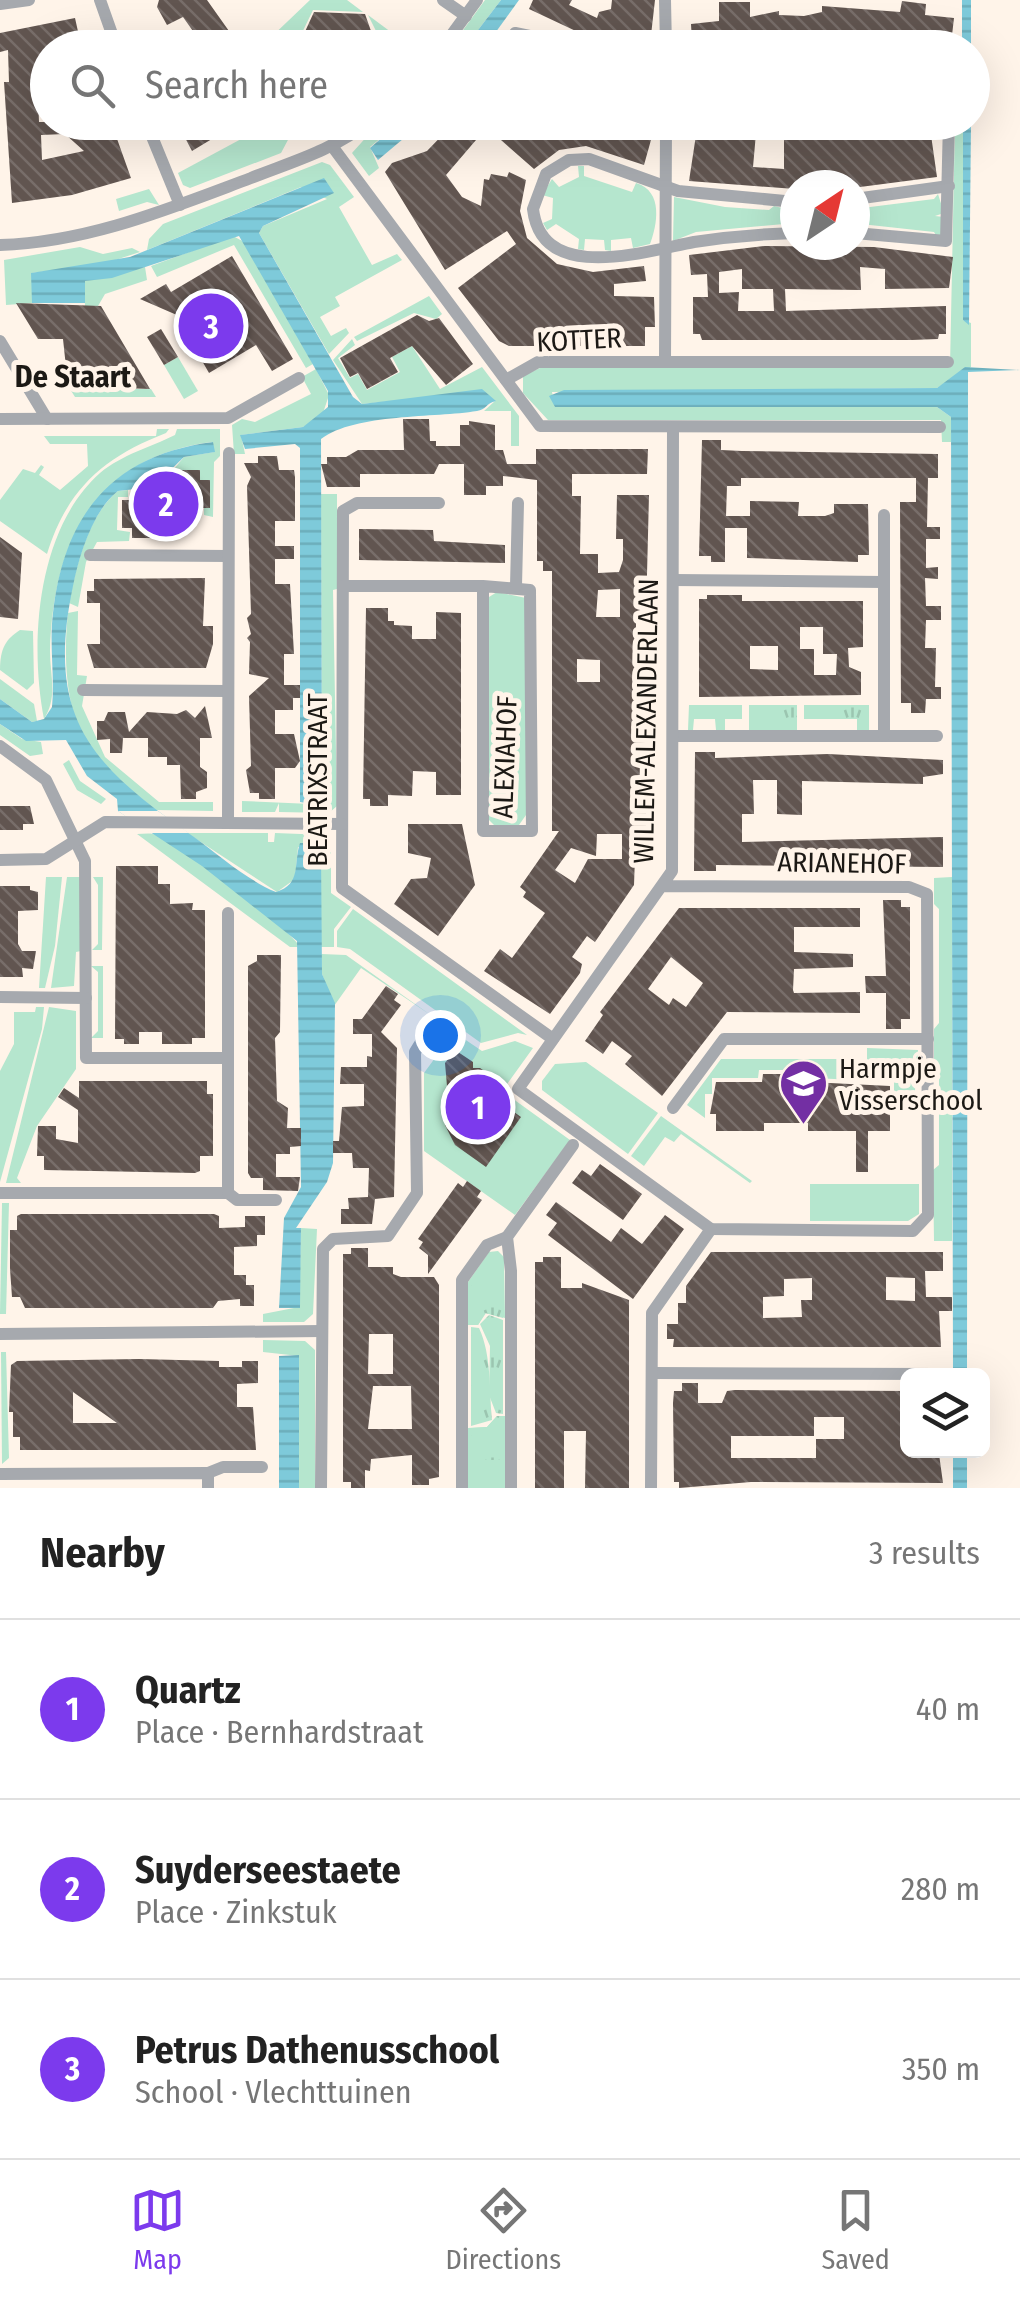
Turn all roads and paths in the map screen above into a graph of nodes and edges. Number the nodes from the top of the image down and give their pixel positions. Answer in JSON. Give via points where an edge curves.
{"nodes":[{"id":1,"x":29,"y":0,"type":"edge"},
{"id":2,"x":100,"y":0,"type":"edge"},
{"id":3,"x":442,"y":0,"type":"edge"},
{"id":4,"x":477,"y":0,"type":"edge"},
{"id":5,"x":666,"y":0,"type":"edge"},
{"id":6,"x":0,"y":4,"type":"edge"},
{"id":7,"x":466,"y":16,"type":"junction"},
{"id":8,"x":111,"y":30,"type":"edge"},
{"id":9,"x":456,"y":30,"type":"edge"},
{"id":10,"x":666,"y":30,"type":"edge"},
{"id":11,"x":153,"y":140,"type":"edge"},
{"id":12,"x":341,"y":140,"type":"edge"},
{"id":13,"x":666,"y":140,"type":"edge"},
{"id":14,"x":949,"y":140,"type":"edge"},
{"id":15,"x":332,"y":146,"type":"junction"},
{"id":16,"x":665,"y":186,"type":"junction"},
{"id":17,"x":949,"y":186,"type":"junction"},
{"id":18,"x":870,"y":197,"type":"edge"},
{"id":19,"x":780,"y":201,"type":"edge"},
{"id":20,"x":180,"y":205,"type":"junction"},
{"id":21,"x":780,"y":235,"type":"edge"},
{"id":22,"x":870,"y":235,"type":"edge"},
{"id":23,"x":0,"y":245,"type":"edge"},
{"id":24,"x":665,"y":248,"type":"junction"},
{"id":25,"x":0,"y":341,"type":"edge"},
{"id":26,"x":665,"y":362,"type":"junction"},
{"id":27,"x":948,"y":362,"type":"dead end"},
{"id":28,"x":300,"y":378,"type":"dead end"},
{"id":29,"x":506,"y":380,"type":"junction"},
{"id":30,"x":0,"y":418,"type":"edge"},
{"id":31,"x":47,"y":418,"type":"junction"},
{"id":32,"x":673,"y":426,"type":"junction"},
{"id":33,"x":940,"y":427,"type":"dead end"},
{"id":34,"x":229,"y":453,"type":"dead end"},
{"id":35,"x":518,"y":502,"type":"dead end"},
{"id":36,"x":439,"y":504,"type":"dead end"},
{"id":37,"x":884,"y":515,"type":"dead end"},
{"id":38,"x":90,"y":555,"type":"dead end"},
{"id":39,"x":228,"y":556,"type":"junction"},
{"id":40,"x":673,"y":580,"type":"junction"},
{"id":41,"x":884,"y":582,"type":"junction"},
{"id":42,"x":343,"y":586,"type":"junction"},
{"id":43,"x":483,"y":586,"type":"junction"},
{"id":44,"x":516,"y":586,"type":"junction"},
{"id":45,"x":83,"y":690,"type":"dead end"},
{"id":46,"x":228,"y":691,"type":"junction"},
{"id":47,"x":673,"y":736,"type":"junction"},
{"id":48,"x":884,"y":736,"type":"junction"},
{"id":49,"x":937,"y":736,"type":"dead end"},
{"id":50,"x":0,"y":746,"type":"edge"},
{"id":51,"x":228,"y":822,"type":"junction"},
{"id":52,"x":342,"y":824,"type":"junction"},
{"id":53,"x":76,"y":841,"type":"junction"},
{"id":54,"x":0,"y":860,"type":"edge"},
{"id":55,"x":663,"y":886,"type":"junction"},
{"id":56,"x":228,"y":914,"type":"dead end"},
{"id":57,"x":0,"y":997,"type":"edge"},
{"id":58,"x":86,"y":998,"type":"junction"},
{"id":59,"x":433,"y":1024,"type":"dead end"},
{"id":60,"x":928,"y":1039,"type":"junction"},
{"id":61,"x":552,"y":1040,"type":"junction"},
{"id":62,"x":228,"y":1058,"type":"junction"},
{"id":63,"x":673,"y":1108,"type":"dead end"},
{"id":64,"x":572,"y":1145,"type":"dead end"},
{"id":65,"x":0,"y":1192,"type":"edge"},
{"id":66,"x":228,"y":1193,"type":"junction"},
{"id":67,"x":276,"y":1200,"type":"dead end"},
{"id":68,"x":711,"y":1229,"type":"junction"},
{"id":69,"x":506,"y":1237,"type":"junction"},
{"id":70,"x":322,"y":1331,"type":"junction"},
{"id":71,"x":0,"y":1334,"type":"edge"},
{"id":72,"x":652,"y":1373,"type":"junction"},
{"id":73,"x":900,"y":1374,"type":"edge"},
{"id":74,"x":262,"y":1467,"type":"dead end"},
{"id":75,"x":0,"y":1474,"type":"edge"},
{"id":76,"x":208,"y":1481,"type":"edge"},
{"id":77,"x":321,"y":1488,"type":"edge"},
{"id":78,"x":462,"y":1488,"type":"edge"},
{"id":79,"x":510,"y":1488,"type":"edge"},
{"id":80,"x":651,"y":1488,"type":"edge"}],
"edges":[{"from":1,"to":6,"type":"street"},
{"from":2,"to":8,"type":"street"},
{"from":3,"to":7,"type":"street"},
{"from":4,"to":7,"type":"street"},
{"from":5,"to":10,"type":"street"},
{"from":7,"to":9,"type":"street"},
{"from":11,"to":20,"type":"street"},
{"from":12,"to":15,"type":"street"},
{"from":13,"to":16,"type":"street"},
{"from":14,"to":17,"type":"street"},
{"from":15,"to":20,"type":"street"},
{"from":15,"to":29,"type":"street","name":"KOTTER"},
{"from":16,"to":19,"type":"street"},
{"from":16,"to":24,"type":"street"},
{"from":16,"to":24,"type":"street","via":[[576,159],[546,174],[533,209],[540,232],[566,252],[612,257]]},
{"from":17,"to":18,"type":"street"},
{"from":17,"to":22,"type":"street","via":[[949,234],[942,242]]},
{"from":20,"to":23,"type":"street","via":[[104,230]]},
{"from":21,"to":24,"type":"street"},
{"from":24,"to":26,"type":"street"},
{"from":25,"to":31,"type":"street"},
{"from":26,"to":27,"type":"street","name":"KOTTER"},
{"from":26,"to":29,"type":"street","name":"KOTTER","via":[[535,362]]},
{"from":28,"to":31,"type":"street","via":[[228,418]]},
{"from":29,"to":32,"type":"street","via":[[540,426]]},
{"from":30,"to":31,"type":"street"},
{"from":32,"to":33,"type":"street"},
{"from":32,"to":40,"type":"street","name":"WILLEM-ALEXANDERLAAN"},
{"from":34,"to":39,"type":"street"},
{"from":35,"to":44,"type":"street","name":"ALEXIAHOF"},
{"from":36,"to":42,"type":"street","name":"BEATRIXSTRAAT","via":[[345,508]]},
{"from":37,"to":41,"type":"street"},
{"from":38,"to":39,"type":"street"},
{"from":39,"to":46,"type":"street"},
{"from":40,"to":41,"type":"street"},
{"from":40,"to":47,"type":"street","name":"WILLEM-ALEXANDERLAAN"},
{"from":41,"to":48,"type":"street"},
{"from":42,"to":43,"type":"street"},
{"from":42,"to":52,"type":"street","name":"BEATRIXSTRAAT"},
{"from":43,"to":44,"type":"street"},
{"from":43,"to":44,"type":"street","name":"ALEXIAHOF","via":[[483,831],[532,831],[531,596]]},
{"from":45,"to":46,"type":"street"},
{"from":46,"to":51,"type":"street"},
{"from":47,"to":48,"type":"street"},
{"from":47,"to":55,"type":"street","name":"WILLEM-ALEXANDERLAAN","via":[[672,871]]},
{"from":48,"to":49,"type":"street"},
{"from":50,"to":53,"type":"street","via":[[44,778]]},
{"from":51,"to":52,"type":"street"},
{"from":51,"to":53,"type":"street","via":[[102,822]]},
{"from":52,"to":61,"type":"street","name":"BEATRIXSTRAAT","via":[[342,888]]},
{"from":53,"to":54,"type":"street","via":[[46,860]]},
{"from":53,"to":58,"type":"street","via":[[86,868]]},
{"from":55,"to":60,"type":"street","name":"ARIANEHOF","via":[[920,888],[928,904]]},
{"from":55,"to":61,"type":"street","name":"WILLEM-ALEXANDERLAAN"},
{"from":56,"to":62,"type":"street"},
{"from":57,"to":58,"type":"street"},
{"from":58,"to":62,"type":"street","via":[[86,1058]]},
{"from":59,"to":70,"type":"street","via":[[415,1052],[414,1202],[388,1236],[338,1238],[325,1245]]},
{"from":60,"to":63,"type":"street","via":[[724,1038]]},
{"from":60,"to":68,"type":"street","name":"ARIANEHOF","via":[[923,1225],[913,1231]]},
{"from":61,"to":68,"type":"street","name":"WILLEM-ALEXANDERLAAN","via":[[518,1089]]},
{"from":62,"to":66,"type":"street"},
{"from":64,"to":69,"type":"street"},
{"from":65,"to":66,"type":"street"},
{"from":66,"to":67,"type":"street","via":[[238,1200]]},
{"from":68,"to":72,"type":"street","via":[[654,1309]]},
{"from":69,"to":78,"type":"street","via":[[487,1244],[462,1280]]},
{"from":69,"to":79,"type":"street"},
{"from":70,"to":71,"type":"street"},
{"from":70,"to":77,"type":"street"},
{"from":72,"to":73,"type":"street"},
{"from":72,"to":80,"type":"street"},
{"from":74,"to":76,"type":"street","via":[[223,1467]]},
{"from":75,"to":76,"type":"street"}]}
